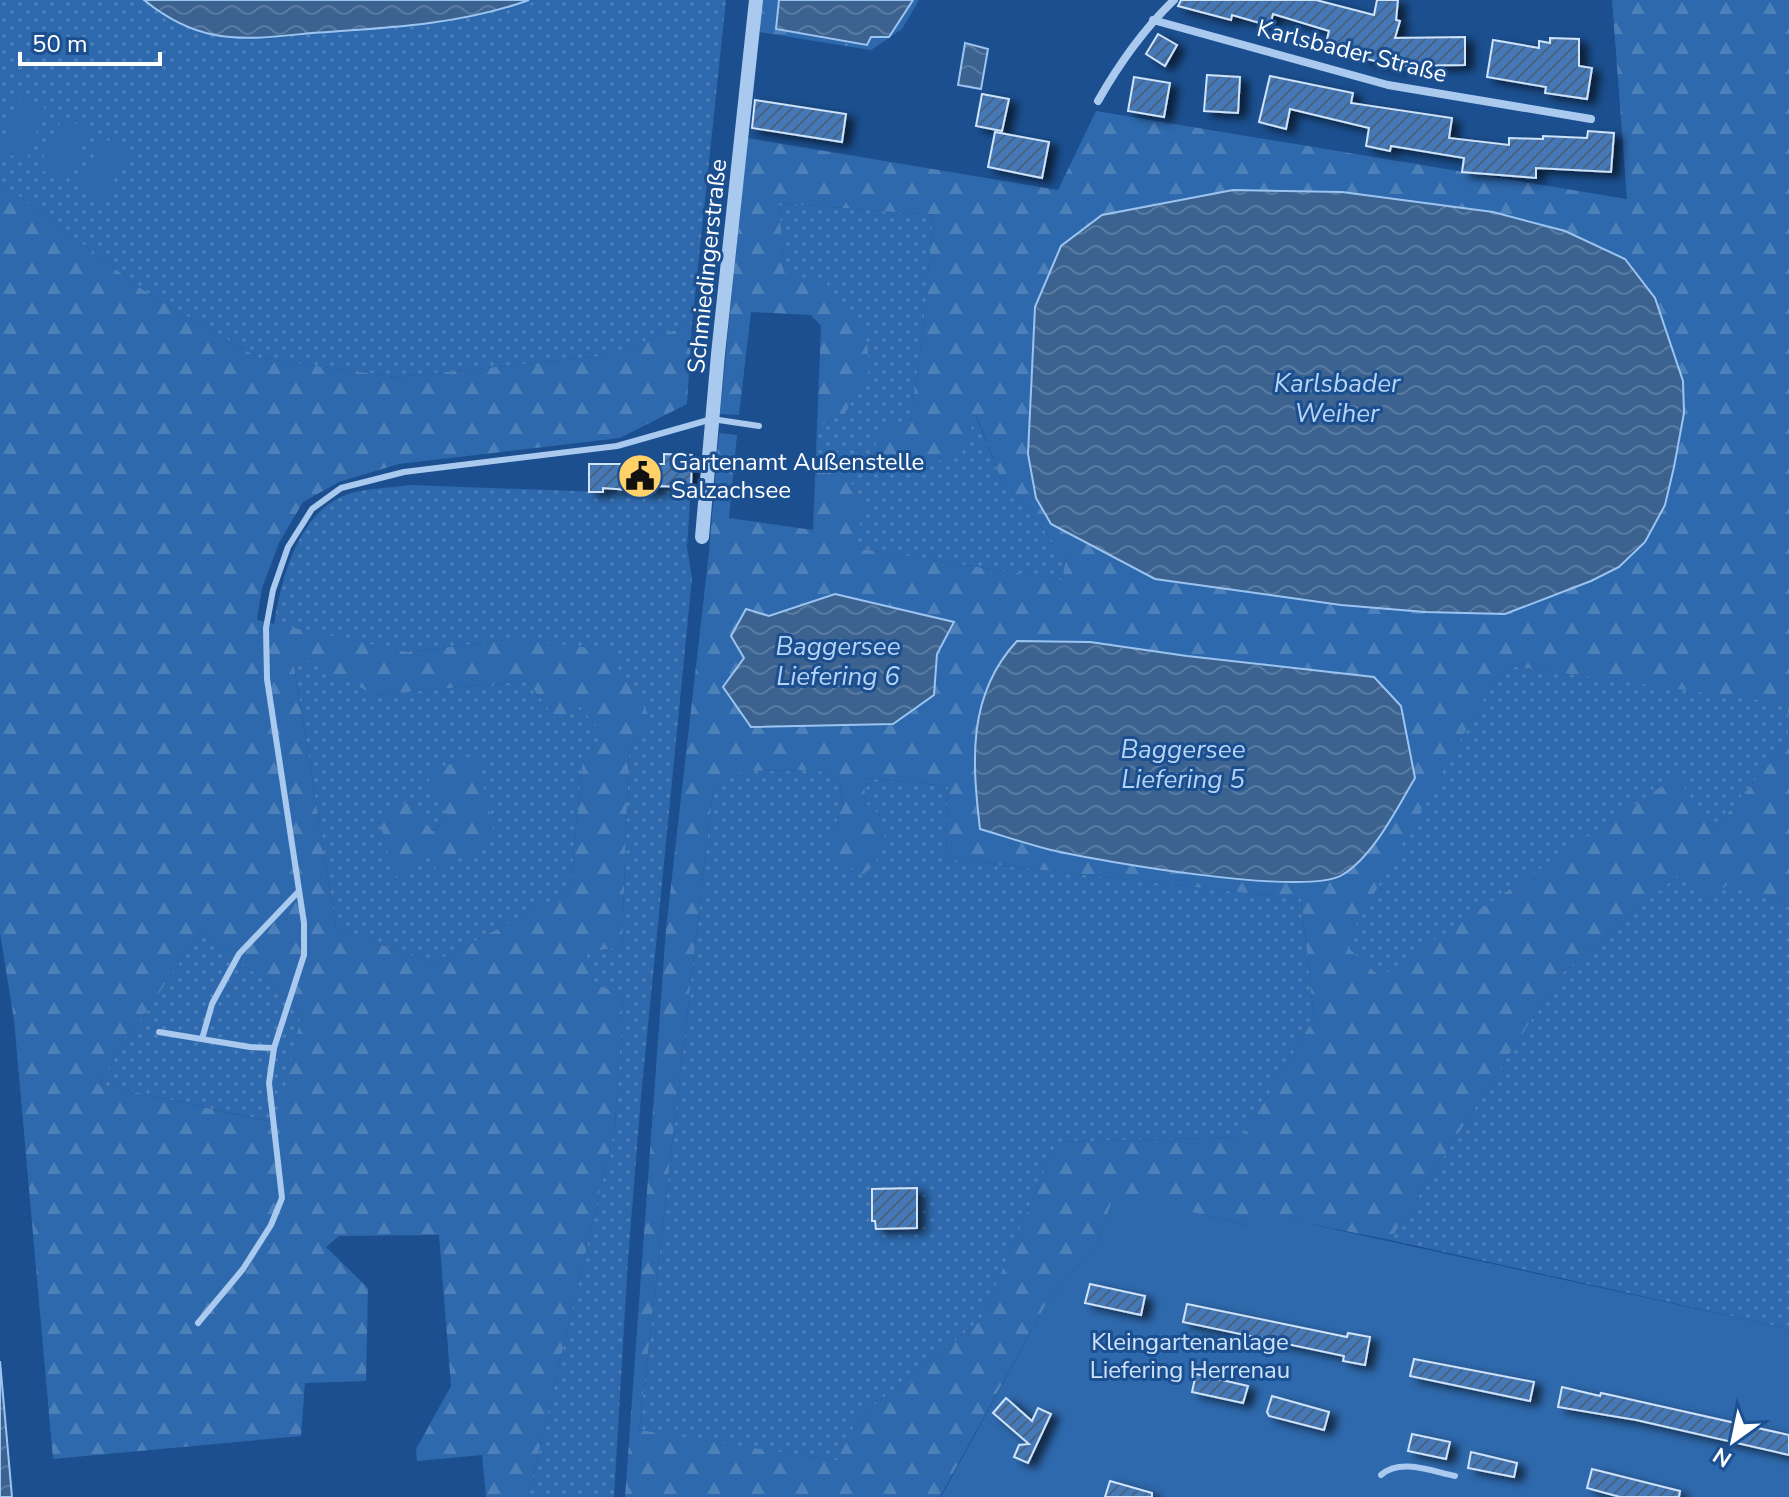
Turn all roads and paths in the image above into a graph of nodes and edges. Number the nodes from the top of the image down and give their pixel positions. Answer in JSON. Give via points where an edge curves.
{"nodes":[{"id":1,"x":756,"y":0,"type":"edge"},
{"id":2,"x":1174,"y":0,"type":"edge"},
{"id":3,"x":1153,"y":20,"type":"junction"},
{"id":4,"x":1098,"y":101,"type":"dead end"},
{"id":5,"x":1591,"y":119,"type":"dead end"},
{"id":6,"x":712,"y":419,"type":"junction"},
{"id":7,"x":759,"y":426,"type":"dead end"},
{"id":8,"x":702,"y":537,"type":"dead end"},
{"id":9,"x":299,"y":891,"type":"junction"},
{"id":10,"x":159,"y":1032,"type":"dead end"},
{"id":11,"x":202,"y":1039,"type":"junction"},
{"id":12,"x":274,"y":1048,"type":"junction"},
{"id":13,"x":198,"y":1323,"type":"dead end"},
{"id":14,"x":1381,"y":1475,"type":"dead end"},
{"id":15,"x":1455,"y":1476,"type":"dead end"}],
"edges":[{"from":1,"to":6,"type":"street","name":"Schmiedingerstraße"},
{"from":2,"to":3,"type":"street"},
{"from":3,"to":4,"type":"street"},
{"from":3,"to":5,"type":"street","name":"Karlsbader Straße","via":[[1388,85]]},
{"from":6,"to":7,"type":"lane"},
{"from":6,"to":8,"type":"street","name":"Schmiedingerstraße"},
{"from":6,"to":9,"type":"lane","via":[[617,446],[404,472],[341,488],[312,509],[288,547],[266,628],[267,679]]},
{"from":9,"to":11,"type":"lane","via":[[239,954],[212,1004]]},
{"from":9,"to":12,"type":"lane","via":[[304,955]]},
{"from":10,"to":11,"type":"lane"},
{"from":11,"to":12,"type":"lane"},
{"from":12,"to":13,"type":"lane","via":[[269,1083],[282,1198],[243,1269]]},
{"from":14,"to":15,"type":"lane","via":[[1400,1465]]}]}
